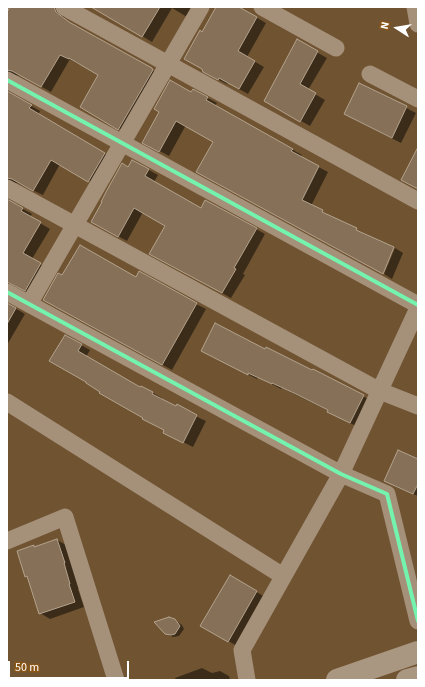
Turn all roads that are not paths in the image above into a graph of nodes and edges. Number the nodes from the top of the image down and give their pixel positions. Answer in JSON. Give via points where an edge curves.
{"nodes":[{"id":1,"x":64,"y":7,"type":"edge"},
{"id":2,"x":201,"y":7,"type":"edge"},
{"id":3,"x":262,"y":7,"type":"edge"},
{"id":4,"x":415,"y":7,"type":"edge"},
{"id":5,"x":418,"y":24,"type":"edge"},
{"id":6,"x":336,"y":48,"type":"dead end"},
{"id":7,"x":168,"y":64,"type":"junction"},
{"id":8,"x":370,"y":74,"type":"dead end"},
{"id":9,"x":7,"y":80,"type":"edge"},
{"id":10,"x":418,"y":99,"type":"edge"},
{"id":11,"x":122,"y":143,"type":"junction"},
{"id":12,"x":7,"y":188,"type":"edge"},
{"id":13,"x":418,"y":202,"type":"edge"},
{"id":14,"x":75,"y":224,"type":"junction"},
{"id":15,"x":7,"y":292,"type":"edge"},
{"id":16,"x":28,"y":304,"type":"junction"},
{"id":17,"x":418,"y":307,"type":"edge"},
{"id":18,"x":380,"y":391,"type":"junction"},
{"id":19,"x":7,"y":402,"type":"edge"},
{"id":20,"x":418,"y":406,"type":"edge"},
{"id":21,"x":341,"y":474,"type":"junction"},
{"id":22,"x":7,"y":541,"type":"edge"},
{"id":23,"x":283,"y":576,"type":"junction"},
{"id":24,"x":418,"y":621,"type":"edge"},
{"id":25,"x":418,"y":652,"type":"edge"},
{"id":26,"x":418,"y":677,"type":"edge"},
{"id":27,"x":116,"y":680,"type":"edge"},
{"id":28,"x":247,"y":680,"type":"edge"},
{"id":29,"x":338,"y":680,"type":"edge"},
{"id":30,"x":407,"y":680,"type":"edge"}],
"edges":[{"from":1,"to":7,"type":"street"},
{"from":2,"to":7,"type":"street"},
{"from":3,"to":6,"type":"street"},
{"from":4,"to":5,"type":"street"},
{"from":7,"to":11,"type":"street"},
{"from":7,"to":13,"type":"street"},
{"from":8,"to":10,"type":"street"},
{"from":9,"to":11,"type":"street"},
{"from":11,"to":14,"type":"street"},
{"from":11,"to":17,"type":"street"},
{"from":12,"to":14,"type":"street"},
{"from":14,"to":16,"type":"street"},
{"from":14,"to":18,"type":"street"},
{"from":15,"to":16,"type":"street"},
{"from":16,"to":21,"type":"street"},
{"from":17,"to":18,"type":"street"},
{"from":18,"to":20,"type":"street"},
{"from":18,"to":21,"type":"street"},
{"from":19,"to":23,"type":"street"},
{"from":21,"to":23,"type":"street"},
{"from":21,"to":24,"type":"street","via":[[387,494]]},
{"from":22,"to":27,"type":"street","via":[[66,517]]},
{"from":23,"to":28,"type":"street","via":[[242,650]]},
{"from":25,"to":29,"type":"main road"},
{"from":26,"to":30,"type":"main road"}]}
